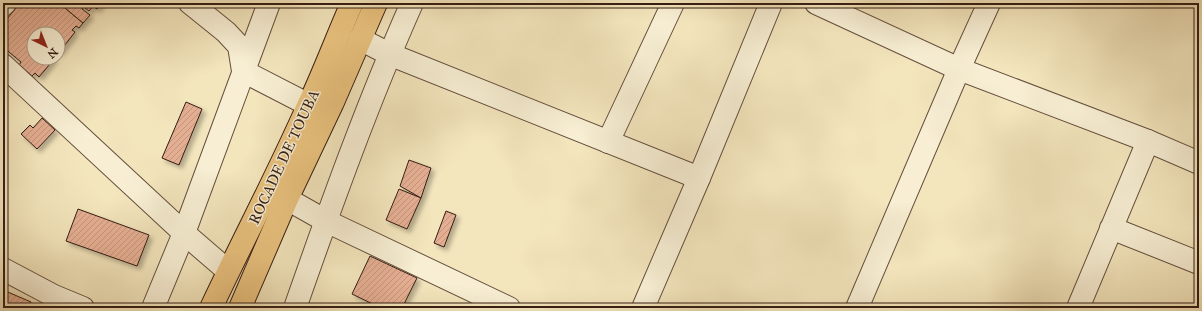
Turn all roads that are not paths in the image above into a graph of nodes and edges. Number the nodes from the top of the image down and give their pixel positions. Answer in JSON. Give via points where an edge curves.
{"nodes":[{"id":1,"x":190,"y":3,"type":"edge"},
{"id":2,"x":269,"y":3,"type":"edge"},
{"id":3,"x":352,"y":3,"type":"edge"},
{"id":4,"x":376,"y":3,"type":"edge"},
{"id":5,"x":412,"y":3,"type":"edge"},
{"id":6,"x":673,"y":3,"type":"edge"},
{"id":7,"x":771,"y":3,"type":"edge"},
{"id":8,"x":816,"y":3,"type":"edge"},
{"id":9,"x":989,"y":3,"type":"edge"},
{"id":10,"x":360,"y":39,"type":"junction"},
{"id":11,"x":389,"y":54,"type":"junction"},
{"id":12,"x":3,"y":65,"type":"edge"},
{"id":13,"x":959,"y":69,"type":"junction"},
{"id":14,"x":243,"y":71,"type":"junction"},
{"id":15,"x":309,"y":105,"type":"junction"},
{"id":16,"x":1148,"y":141,"type":"junction"},
{"id":17,"x":608,"y":142,"type":"junction"},
{"id":18,"x":1199,"y":163,"type":"edge"},
{"id":19,"x":699,"y":178,"type":"junction"},
{"id":20,"x":288,"y":199,"type":"junction"},
{"id":21,"x":326,"y":221,"type":"junction"},
{"id":22,"x":1111,"y":228,"type":"junction"},
{"id":23,"x":184,"y":233,"type":"junction"},
{"id":24,"x":1199,"y":263,"type":"edge"},
{"id":25,"x":3,"y":269,"type":"edge"},
{"id":26,"x":228,"y":270,"type":"junction"},
{"id":27,"x":83,"y":308,"type":"edge"},
{"id":28,"x":153,"y":308,"type":"edge"},
{"id":29,"x":211,"y":308,"type":"edge"},
{"id":30,"x":240,"y":308,"type":"edge"},
{"id":31,"x":295,"y":308,"type":"edge"},
{"id":32,"x":509,"y":308,"type":"edge"},
{"id":33,"x":643,"y":308,"type":"edge"},
{"id":34,"x":857,"y":308,"type":"edge"},
{"id":35,"x":1078,"y":308,"type":"edge"}],
"edges":[{"from":1,"to":14,"type":"street","via":[[240,46]]},
{"from":2,"to":14,"type":"street"},
{"from":3,"to":15,"type":"main road","name":"ROCADE DE TOUBA"},
{"from":4,"to":10,"type":"main road","name":"ROCADE DE TOUBA"},
{"from":5,"to":11,"type":"street"},
{"from":6,"to":17,"type":"street"},
{"from":7,"to":19,"type":"street"},
{"from":8,"to":13,"type":"street"},
{"from":9,"to":13,"type":"street"},
{"from":10,"to":11,"type":"street"},
{"from":10,"to":20,"type":"main road","name":"ROCADE DE TOUBA"},
{"from":11,"to":17,"type":"street"},
{"from":11,"to":21,"type":"street"},
{"from":12,"to":23,"type":"street"},
{"from":13,"to":16,"type":"street"},
{"from":13,"to":34,"type":"street"},
{"from":14,"to":15,"type":"street"},
{"from":14,"to":23,"type":"street"},
{"from":15,"to":26,"type":"main road","name":"ROCADE DE TOUBA"},
{"from":16,"to":18,"type":"street"},
{"from":16,"to":22,"type":"street"},
{"from":17,"to":19,"type":"street"},
{"from":19,"to":33,"type":"street"},
{"from":20,"to":21,"type":"street"},
{"from":20,"to":30,"type":"main road","name":"ROCADE DE TOUBA"},
{"from":21,"to":31,"type":"street"},
{"from":21,"to":32,"type":"street"},
{"from":22,"to":24,"type":"street"},
{"from":22,"to":35,"type":"street"},
{"from":23,"to":26,"type":"street"},
{"from":23,"to":28,"type":"street"},
{"from":25,"to":27,"type":"street"},
{"from":26,"to":29,"type":"main road","name":"ROCADE DE TOUBA"}]}
